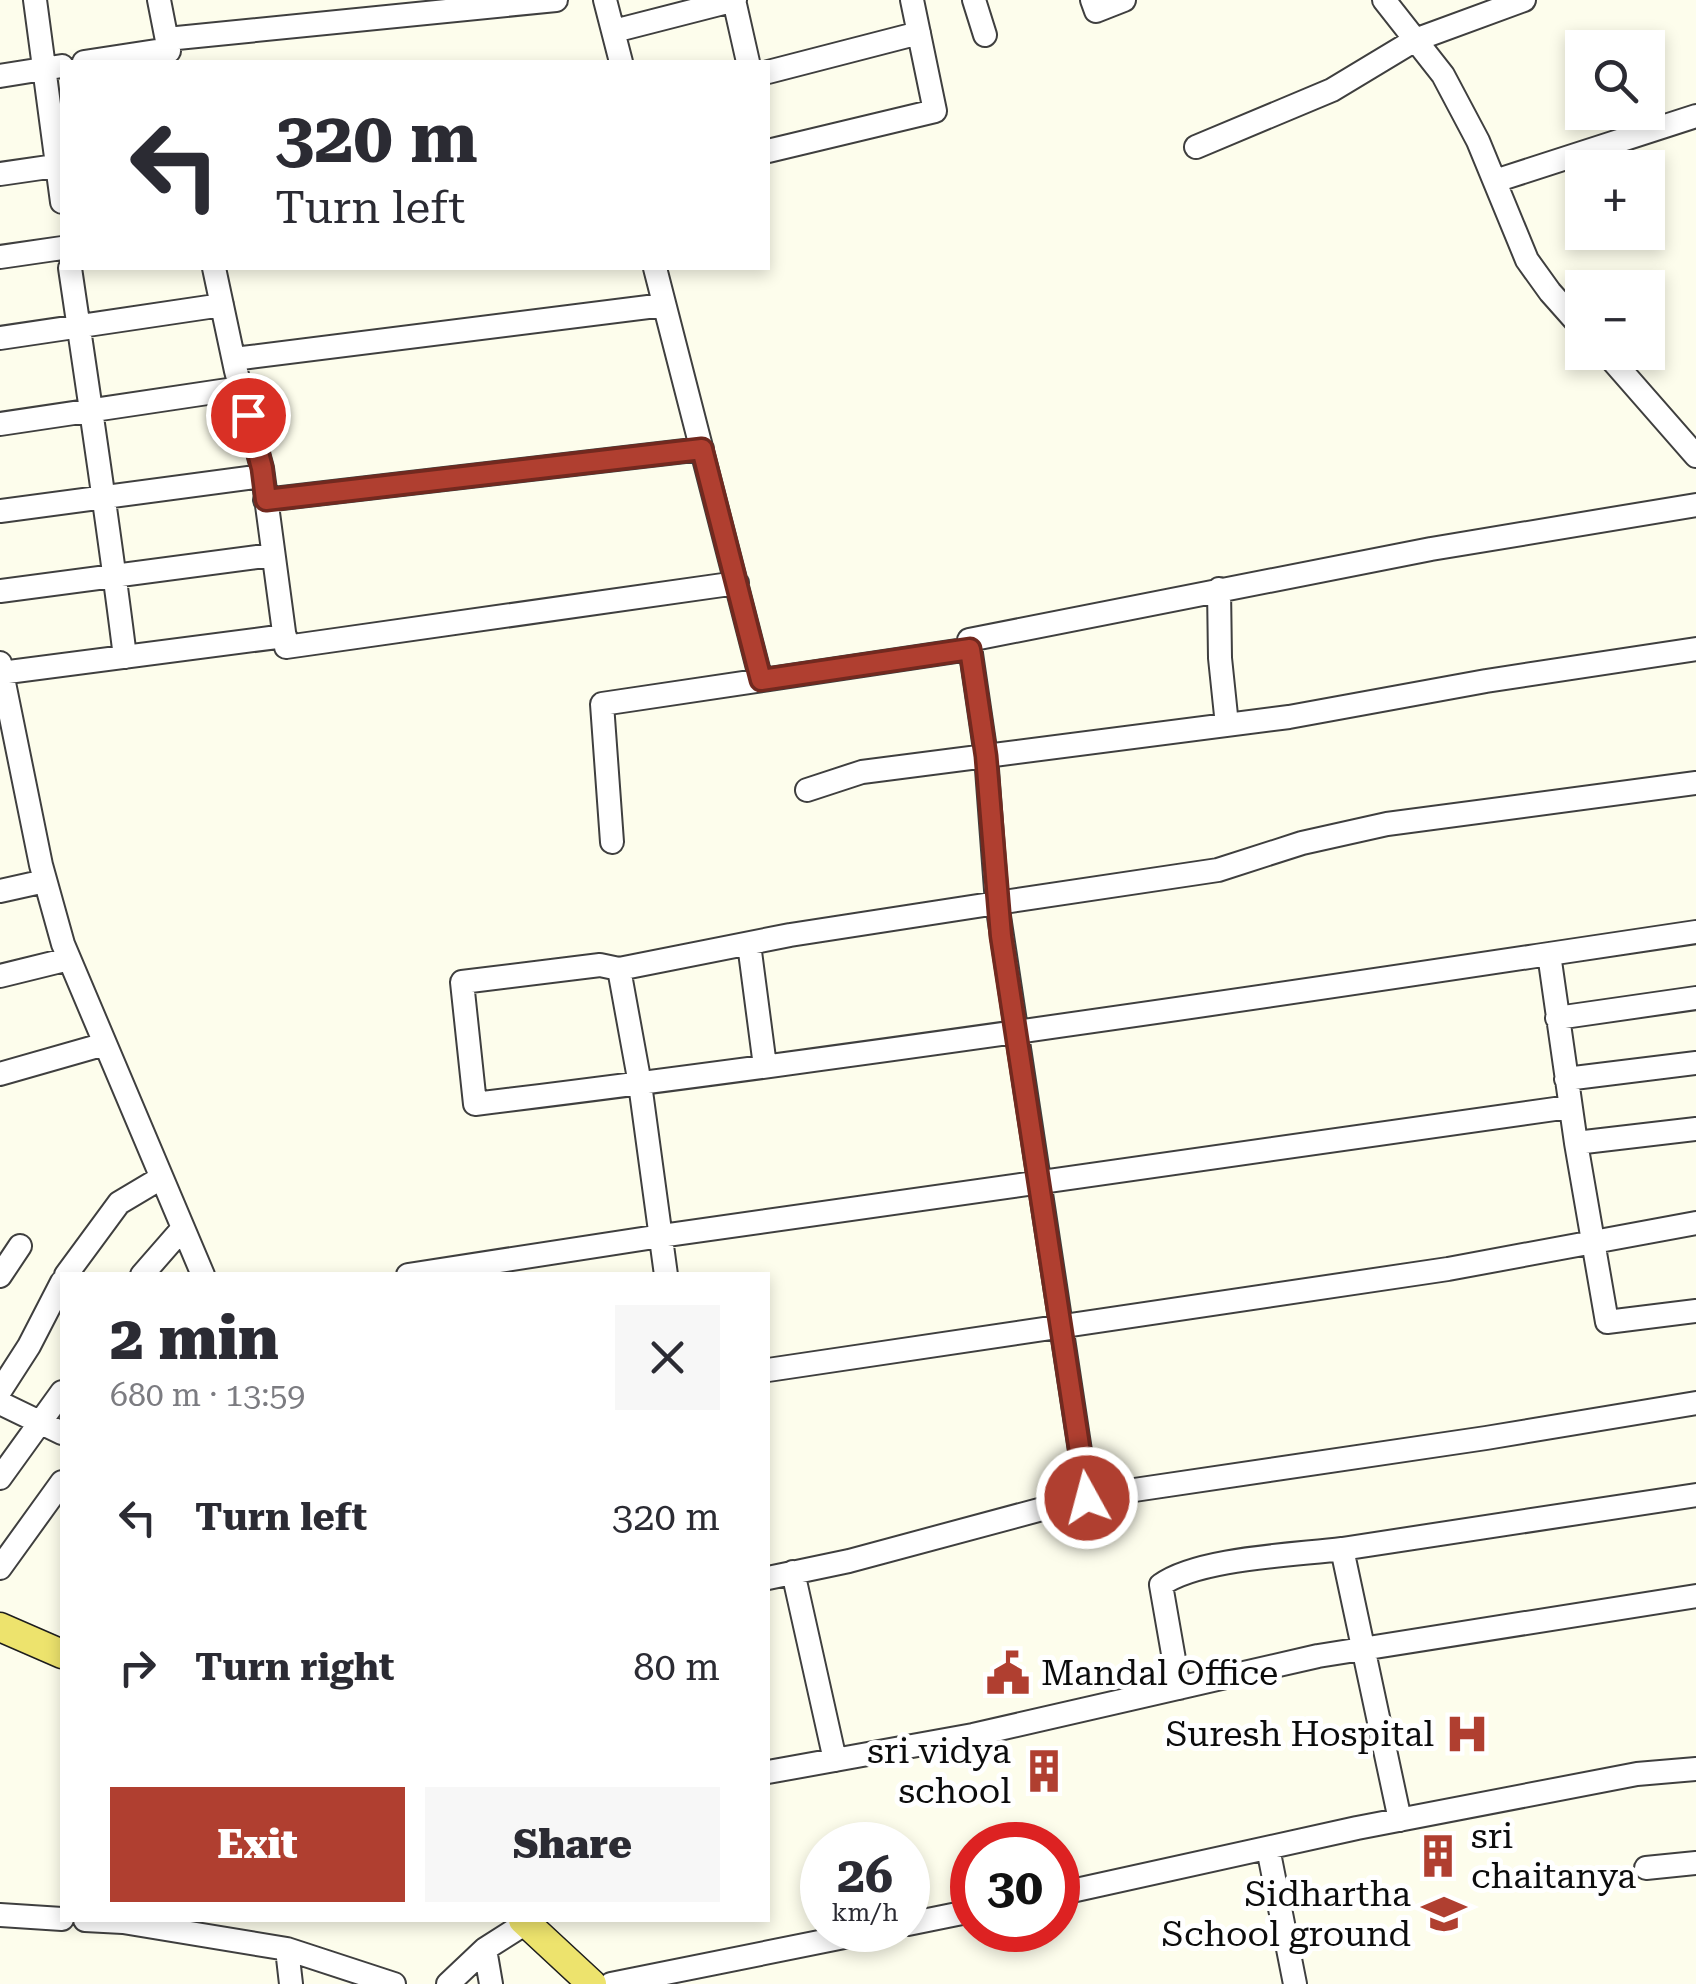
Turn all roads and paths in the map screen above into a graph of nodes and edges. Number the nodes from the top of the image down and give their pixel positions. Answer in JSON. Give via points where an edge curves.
{"nodes":[{"id":1,"x":35,"y":0,"type":"edge"},
{"id":2,"x":159,"y":0,"type":"edge"},
{"id":3,"x":556,"y":0,"type":"edge"},
{"id":4,"x":604,"y":0,"type":"edge"},
{"id":5,"x":734,"y":0,"type":"edge"},
{"id":6,"x":912,"y":0,"type":"edge"},
{"id":7,"x":974,"y":0,"type":"edge"},
{"id":8,"x":1092,"y":0,"type":"edge"},
{"id":9,"x":1124,"y":0,"type":"edge"},
{"id":10,"x":1384,"y":0,"type":"edge"},
{"id":11,"x":1524,"y":0,"type":"edge"},
{"id":12,"x":614,"y":32,"type":"junction"},
{"id":13,"x":919,"y":33,"type":"junction"},
{"id":14,"x":985,"y":35,"type":"dead end"},
{"id":15,"x":1416,"y":40,"type":"junction"},
{"id":16,"x":169,"y":50,"type":"edge"},
{"id":17,"x":98,"y":60,"type":"edge"},
{"id":18,"x":620,"y":60,"type":"edge"},
{"id":19,"x":748,"y":60,"type":"edge"},
{"id":20,"x":54,"y":67,"type":"edge"},
{"id":21,"x":770,"y":71,"type":"edge"},
{"id":22,"x":0,"y":76,"type":"edge"},
{"id":23,"x":1696,"y":116,"type":"edge"},
{"id":24,"x":1196,"y":147,"type":"dead end"},
{"id":25,"x":770,"y":151,"type":"edge"},
{"id":26,"x":60,"y":165,"type":"edge"},
{"id":27,"x":0,"y":174,"type":"edge"},
{"id":28,"x":1495,"y":181,"type":"junction"},
{"id":29,"x":60,"y":248,"type":"edge"},
{"id":30,"x":0,"y":256,"type":"edge"},
{"id":31,"x":70,"y":270,"type":"edge"},
{"id":32,"x":214,"y":270,"type":"edge"},
{"id":33,"x":655,"y":270,"type":"edge"},
{"id":34,"x":222,"y":305,"type":"junction"},
{"id":35,"x":664,"y":305,"type":"junction"},
{"id":36,"x":1565,"y":309,"type":"edge"},
{"id":37,"x":79,"y":326,"type":"junction"},
{"id":38,"x":0,"y":338,"type":"edge"},
{"id":39,"x":234,"y":359,"type":"junction"},
{"id":40,"x":1621,"y":370,"type":"edge"},
{"id":41,"x":241,"y":388,"type":"junction"},
{"id":42,"x":90,"y":413,"type":"junction"},
{"id":43,"x":0,"y":424,"type":"edge"},
{"id":44,"x":702,"y":449,"type":"junction"},
{"id":45,"x":1696,"y":456,"type":"edge"},
{"id":46,"x":264,"y":488,"type":"junction"},
{"id":47,"x":105,"y":497,"type":"junction"},
{"id":48,"x":1696,"y":505,"type":"edge"},
{"id":49,"x":0,"y":511,"type":"edge"},
{"id":50,"x":272,"y":555,"type":"junction"},
{"id":51,"x":115,"y":576,"type":"junction"},
{"id":52,"x":737,"y":583,"type":"junction"},
{"id":53,"x":1218,"y":589,"type":"junction"},
{"id":54,"x":0,"y":591,"type":"edge"},
{"id":55,"x":284,"y":636,"type":"junction"},
{"id":56,"x":970,"y":649,"type":"junction"},
{"id":57,"x":1696,"y":649,"type":"edge"},
{"id":58,"x":125,"y":657,"type":"junction"},
{"id":59,"x":1,"y":670,"type":"edge"},
{"id":60,"x":761,"y":680,"type":"junction"},
{"id":61,"x":1227,"y":725,"type":"junction"},
{"id":62,"x":8,"y":745,"type":"edge"},
{"id":63,"x":986,"y":756,"type":"junction"},
{"id":64,"x":1696,"y":783,"type":"edge"},
{"id":65,"x":807,"y":790,"type":"dead end"},
{"id":66,"x":612,"y":842,"type":"dead end"},
{"id":67,"x":45,"y":881,"type":"junction"},
{"id":68,"x":0,"y":891,"type":"edge"},
{"id":69,"x":997,"y":902,"type":"junction"},
{"id":70,"x":1696,"y":932,"type":"edge"},
{"id":71,"x":750,"y":944,"type":"junction"},
{"id":72,"x":1549,"y":954,"type":"junction"},
{"id":73,"x":69,"y":958,"type":"junction"},
{"id":74,"x":618,"y":969,"type":"junction"},
{"id":75,"x":0,"y":976,"type":"edge"},
{"id":76,"x":1696,"y":998,"type":"edge"},
{"id":77,"x":1558,"y":1018,"type":"junction"},
{"id":78,"x":1015,"y":1034,"type":"junction"},
{"id":79,"x":105,"y":1044,"type":"junction"},
{"id":80,"x":1696,"y":1063,"type":"edge"},
{"id":81,"x":765,"y":1066,"type":"junction"},
{"id":82,"x":0,"y":1074,"type":"edge"},
{"id":83,"x":1566,"y":1079,"type":"junction"},
{"id":84,"x":640,"y":1084,"type":"junction"},
{"id":85,"x":1569,"y":1107,"type":"junction"},
{"id":86,"x":1696,"y":1129,"type":"edge"},
{"id":87,"x":1576,"y":1143,"type":"junction"},
{"id":88,"x":161,"y":1178,"type":"junction"},
{"id":89,"x":1037,"y":1182,"type":"junction"},
{"id":90,"x":1696,"y":1223,"type":"edge"},
{"id":91,"x":182,"y":1228,"type":"junction"},
{"id":92,"x":662,"y":1236,"type":"junction"},
{"id":93,"x":1595,"y":1241,"type":"junction"},
{"id":94,"x":20,"y":1246,"type":"dead end"},
{"id":95,"x":68,"y":1272,"type":"edge"},
{"id":96,"x":145,"y":1272,"type":"edge"},
{"id":97,"x":202,"y":1272,"type":"edge"},
{"id":98,"x":428,"y":1272,"type":"edge"},
{"id":99,"x":666,"y":1272,"type":"edge"},
{"id":100,"x":0,"y":1276,"type":"edge"},
{"id":101,"x":60,"y":1286,"type":"edge"},
{"id":102,"x":1696,"y":1311,"type":"edge"},
{"id":103,"x":1062,"y":1327,"type":"junction"},
{"id":104,"x":770,"y":1370,"type":"edge"},
{"id":105,"x":0,"y":1390,"type":"edge"},
{"id":106,"x":60,"y":1399,"type":"edge"},
{"id":107,"x":0,"y":1403,"type":"edge"},
{"id":108,"x":1696,"y":1403,"type":"edge"},
{"id":109,"x":52,"y":1428,"type":"edge"},
{"id":110,"x":0,"y":1478,"type":"edge"},
{"id":111,"x":60,"y":1485,"type":"edge"},
{"id":112,"x":1696,"y":1494,"type":"edge"},
{"id":113,"x":1087,"y":1498,"type":"junction"},
{"id":114,"x":41,"y":1512,"type":"junction"},
{"id":115,"x":60,"y":1521,"type":"edge"},
{"id":116,"x":1342,"y":1549,"type":"junction"},
{"id":117,"x":0,"y":1568,"type":"edge"},
{"id":118,"x":794,"y":1572,"type":"junction"},
{"id":119,"x":770,"y":1578,"type":"edge"},
{"id":120,"x":1696,"y":1596,"type":"edge"},
{"id":121,"x":0,"y":1627,"type":"edge"},
{"id":122,"x":1365,"y":1651,"type":"junction"},
{"id":123,"x":60,"y":1653,"type":"edge"},
{"id":124,"x":1179,"y":1688,"type":"junction"},
{"id":125,"x":835,"y":1760,"type":"junction"},
{"id":126,"x":1696,"y":1769,"type":"edge"},
{"id":127,"x":770,"y":1772,"type":"edge"},
{"id":128,"x":1400,"y":1820,"type":"junction"},
{"id":129,"x":1268,"y":1848,"type":"junction"},
{"id":130,"x":1696,"y":1863,"type":"edge"},
{"id":131,"x":1646,"y":1868,"type":"dead end"},
{"id":132,"x":1080,"y":1889,"type":"edge"},
{"id":133,"x":0,"y":1915,"type":"edge"},
{"id":134,"x":60,"y":1919,"type":"edge"},
{"id":135,"x":525,"y":1922,"type":"edge"},
{"id":136,"x":145,"y":1923,"type":"edge"},
{"id":137,"x":800,"y":1946,"type":"edge"},
{"id":138,"x":287,"y":1949,"type":"junction"},
{"id":139,"x":485,"y":1949,"type":"junction"},
{"id":140,"x":291,"y":1984,"type":"edge"},
{"id":141,"x":394,"y":1984,"type":"edge"},
{"id":142,"x":448,"y":1984,"type":"edge"},
{"id":143,"x":491,"y":1984,"type":"edge"},
{"id":144,"x":592,"y":1984,"type":"edge"},
{"id":145,"x":611,"y":1984,"type":"edge"},
{"id":146,"x":1295,"y":1984,"type":"edge"}],
"edges":[{"from":1,"to":20,"type":"street"},
{"from":2,"to":16,"type":"street"},
{"from":3,"to":16,"type":"street"},
{"from":4,"to":12,"type":"street"},
{"from":5,"to":12,"type":"street"},
{"from":5,"to":19,"type":"street"},
{"from":6,"to":13,"type":"street"},
{"from":7,"to":14,"type":"street"},
{"from":8,"to":9,"type":"street","via":[[1096,10]]},
{"from":10,"to":15,"type":"street"},
{"from":11,"to":15,"type":"street"},
{"from":12,"to":18,"type":"street"},
{"from":13,"to":21,"type":"street"},
{"from":13,"to":25,"type":"street","via":[[935,111]]},
{"from":15,"to":24,"type":"street","via":[[1332,90]]},
{"from":15,"to":28,"type":"street","via":[[1443,76]]},
{"from":16,"to":17,"type":"street"},
{"from":20,"to":22,"type":"street"},
{"from":20,"to":26,"type":"street"},
{"from":23,"to":28,"type":"street"},
{"from":26,"to":27,"type":"street"},
{"from":28,"to":36,"type":"street","via":[[1527,260]]},
{"from":29,"to":30,"type":"street"},
{"from":31,"to":37,"type":"street"},
{"from":32,"to":34,"type":"street"},
{"from":33,"to":35,"type":"street"},
{"from":34,"to":37,"type":"street"},
{"from":34,"to":39,"type":"street"},
{"from":35,"to":39,"type":"street"},
{"from":35,"to":44,"type":"street"},
{"from":37,"to":38,"type":"street"},
{"from":37,"to":42,"type":"street"},
{"from":39,"to":41,"type":"street"},
{"from":40,"to":45,"type":"street"},
{"from":41,"to":42,"type":"street"},
{"from":41,"to":46,"type":"street"},
{"from":42,"to":43,"type":"street"},
{"from":42,"to":47,"type":"street"},
{"from":44,"to":46,"type":"street"},
{"from":44,"to":52,"type":"street"},
{"from":46,"to":47,"type":"street"},
{"from":46,"to":50,"type":"street"},
{"from":47,"to":49,"type":"street"},
{"from":47,"to":51,"type":"street"},
{"from":48,"to":53,"type":"street"},
{"from":50,"to":51,"type":"street"},
{"from":50,"to":55,"type":"street"},
{"from":51,"to":54,"type":"street"},
{"from":51,"to":58,"type":"street"},
{"from":52,"to":55,"type":"street","via":[[286,647]]},
{"from":52,"to":60,"type":"street"},
{"from":53,"to":56,"type":"street","via":[[968,640]]},
{"from":53,"to":61,"type":"street"},
{"from":55,"to":58,"type":"street"},
{"from":56,"to":60,"type":"street"},
{"from":56,"to":63,"type":"street"},
{"from":57,"to":61,"type":"street"},
{"from":58,"to":59,"type":"street"},
{"from":59,"to":62,"type":"street"},
{"from":60,"to":66,"type":"street","via":[[602,704]]},
{"from":61,"to":63,"type":"street"},
{"from":62,"to":67,"type":"street"},
{"from":63,"to":65,"type":"street","via":[[862,772]]},
{"from":63,"to":69,"type":"street"},
{"from":64,"to":69,"type":"street","via":[[1387,824],[1218,870]]},
{"from":67,"to":68,"type":"street"},
{"from":67,"to":73,"type":"street"},
{"from":69,"to":71,"type":"street"},
{"from":69,"to":78,"type":"street"},
{"from":70,"to":72,"type":"street"},
{"from":71,"to":74,"type":"street"},
{"from":71,"to":81,"type":"street"},
{"from":72,"to":77,"type":"street"},
{"from":72,"to":78,"type":"street"},
{"from":73,"to":75,"type":"street"},
{"from":73,"to":79,"type":"street"},
{"from":74,"to":84,"type":"street"},
{"from":74,"to":84,"type":"street","via":[[462,982],[475,1104]]},
{"from":76,"to":77,"type":"street"},
{"from":77,"to":83,"type":"street"},
{"from":78,"to":81,"type":"street"},
{"from":78,"to":89,"type":"street"},
{"from":79,"to":82,"type":"street"},
{"from":79,"to":88,"type":"street"},
{"from":80,"to":83,"type":"street"},
{"from":81,"to":84,"type":"street"},
{"from":83,"to":85,"type":"street"},
{"from":84,"to":92,"type":"street"},
{"from":85,"to":87,"type":"street"},
{"from":85,"to":89,"type":"street"},
{"from":86,"to":87,"type":"street"},
{"from":87,"to":93,"type":"street"},
{"from":88,"to":91,"type":"street"},
{"from":88,"to":95,"type":"street","via":[[120,1203]]},
{"from":89,"to":92,"type":"street"},
{"from":89,"to":103,"type":"street"},
{"from":90,"to":93,"type":"street"},
{"from":91,"to":96,"type":"street"},
{"from":91,"to":97,"type":"street"},
{"from":92,"to":98,"type":"street"},
{"from":92,"to":99,"type":"street"},
{"from":93,"to":102,"type":"street","via":[[1608,1322]]},
{"from":93,"to":103,"type":"street","via":[[1448,1270]]},
{"from":94,"to":100,"type":"street"},
{"from":101,"to":105,"type":"street"},
{"from":103,"to":104,"type":"street"},
{"from":103,"to":113,"type":"street"},
{"from":106,"to":109,"type":"street"},
{"from":107,"to":109,"type":"street"},
{"from":108,"to":113,"type":"street"},
{"from":109,"to":110,"type":"street"},
{"from":111,"to":114,"type":"street"},
{"from":112,"to":116,"type":"street"},
{"from":113,"to":118,"type":"street"},
{"from":114,"to":115,"type":"street"},
{"from":114,"to":117,"type":"street"},
{"from":116,"to":122,"type":"street"},
{"from":116,"to":124,"type":"street","via":[[1207,1568],[1161,1585]]},
{"from":118,"to":119,"type":"street"},
{"from":118,"to":125,"type":"street"},
{"from":120,"to":122,"type":"street"},
{"from":121,"to":123,"type":"main road"},
{"from":122,"to":124,"type":"street"},
{"from":122,"to":128,"type":"street"},
{"from":124,"to":125,"type":"street"},
{"from":125,"to":127,"type":"street"},
{"from":126,"to":128,"type":"street","via":[[1637,1774]]},
{"from":128,"to":129,"type":"street"},
{"from":129,"to":132,"type":"street"},
{"from":129,"to":146,"type":"street"},
{"from":130,"to":131,"type":"street"},
{"from":133,"to":134,"type":"street"},
{"from":135,"to":139,"type":"street"},
{"from":135,"to":144,"type":"main road"},
{"from":136,"to":138,"type":"street"},
{"from":137,"to":145,"type":"street"},
{"from":138,"to":140,"type":"street"},
{"from":138,"to":141,"type":"street"},
{"from":139,"to":142,"type":"street"},
{"from":139,"to":143,"type":"street"}]}
